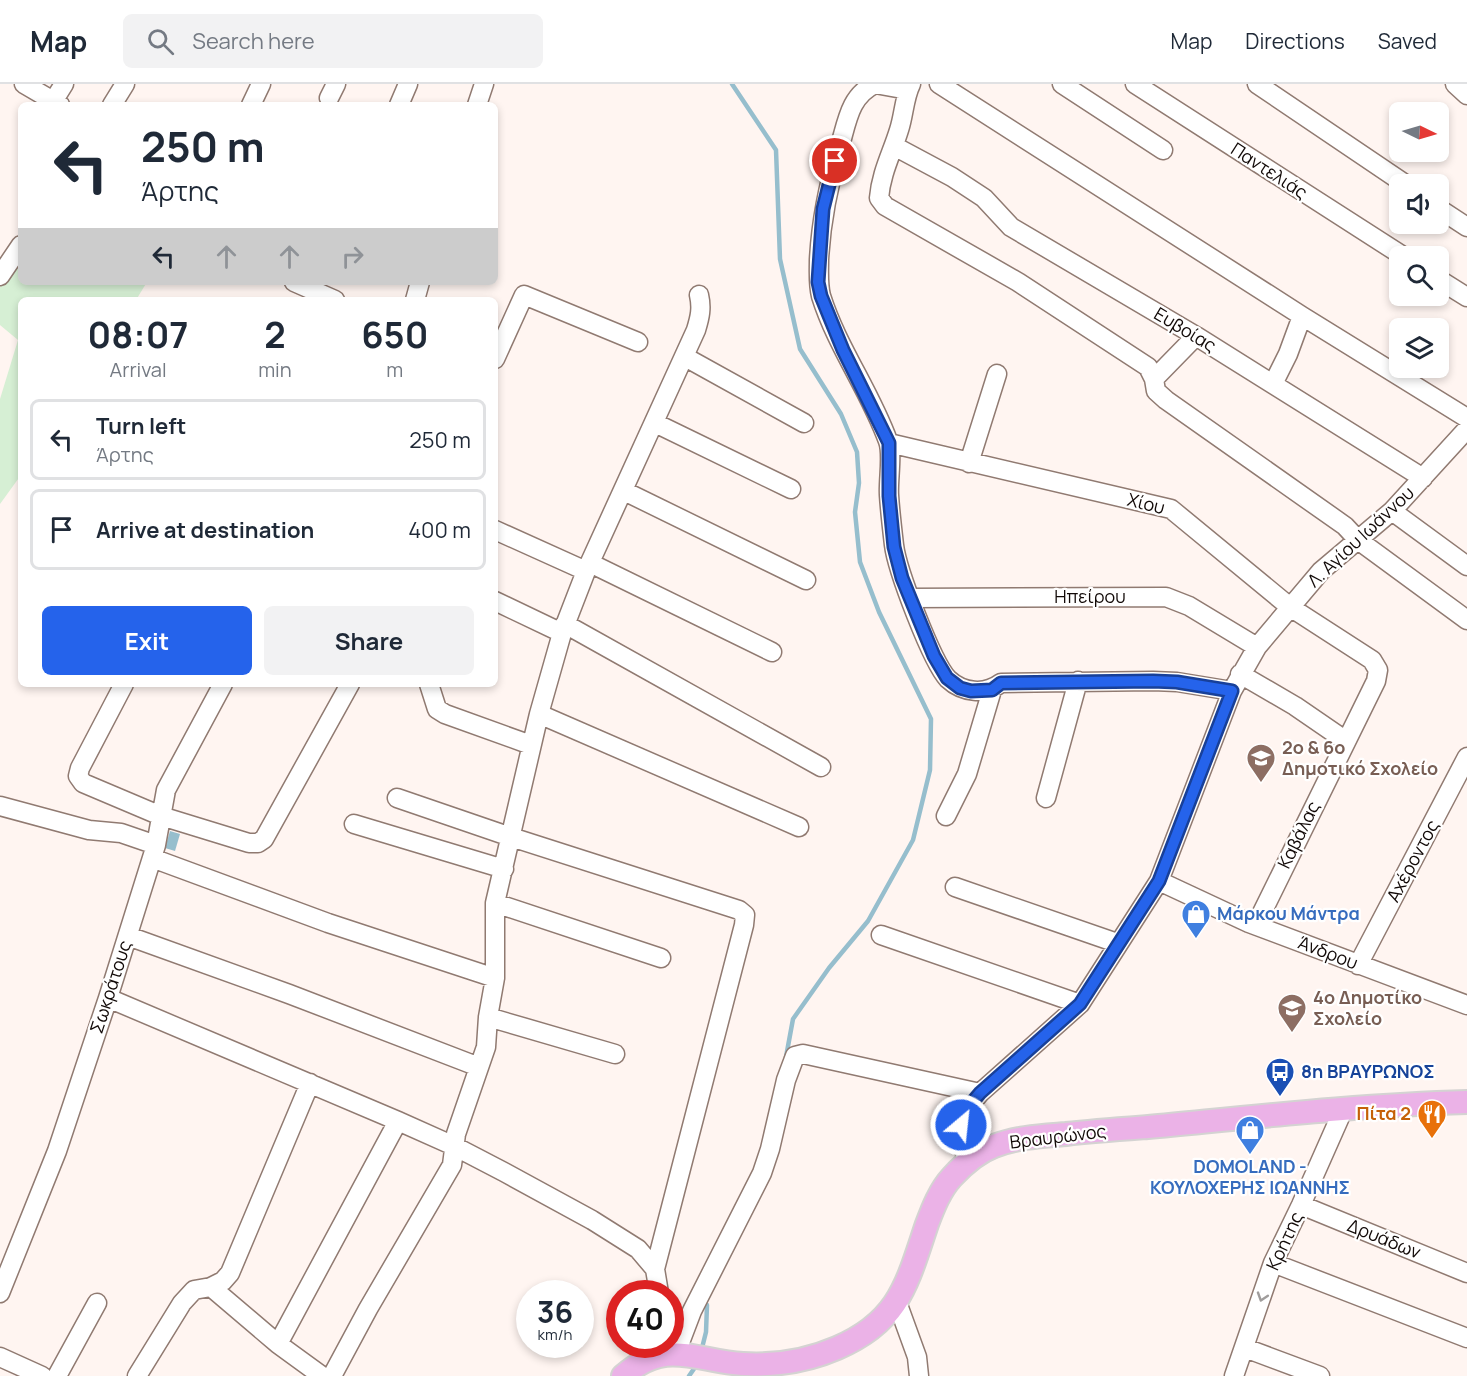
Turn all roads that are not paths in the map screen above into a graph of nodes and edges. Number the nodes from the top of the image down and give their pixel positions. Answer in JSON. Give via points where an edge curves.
{"nodes":[{"id":1,"x":24,"y":84,"type":"edge"},
{"id":2,"x":64,"y":84,"type":"edge"},
{"id":3,"x":125,"y":84,"type":"edge"},
{"id":4,"x":261,"y":84,"type":"edge"},
{"id":5,"x":408,"y":84,"type":"edge"},
{"id":6,"x":484,"y":84,"type":"edge"},
{"id":7,"x":875,"y":84,"type":"edge"},
{"id":8,"x":939,"y":84,"type":"edge"},
{"id":9,"x":1062,"y":84,"type":"edge"},
{"id":10,"x":1135,"y":84,"type":"edge"},
{"id":11,"x":1257,"y":84,"type":"edge"},
{"id":12,"x":1455,"y":84,"type":"edge"},
{"id":13,"x":910,"y":87,"type":"edge"},
{"id":14,"x":1467,"y":94,"type":"edge"},
{"id":15,"x":57,"y":102,"type":"edge"},
{"id":16,"x":114,"y":102,"type":"edge"},
{"id":17,"x":252,"y":102,"type":"edge"},
{"id":18,"x":400,"y":102,"type":"edge"},
{"id":19,"x":478,"y":102,"type":"edge"},
{"id":20,"x":894,"y":146,"type":"junction"},
{"id":21,"x":1163,"y":150,"type":"dead end"},
{"id":22,"x":1390,"y":174,"type":"edge"},
{"id":23,"x":1449,"y":215,"type":"edge"},
{"id":24,"x":1467,"y":227,"type":"edge"},
{"id":25,"x":1389,"y":247,"type":"edge"},
{"id":26,"x":18,"y":249,"type":"edge"},
{"id":27,"x":0,"y":276,"type":"edge"},
{"id":28,"x":301,"y":285,"type":"edge"},
{"id":29,"x":1449,"y":286,"type":"edge"},
{"id":30,"x":699,"y":295,"type":"dead end"},
{"id":31,"x":328,"y":297,"type":"edge"},
{"id":32,"x":1467,"y":297,"type":"edge"},
{"id":33,"x":1302,"y":316,"type":"junction"},
{"id":34,"x":1196,"y":336,"type":"junction"},
{"id":35,"x":638,"y":342,"type":"dead end"},
{"id":36,"x":498,"y":352,"type":"edge"},
{"id":37,"x":686,"y":357,"type":"junction"},
{"id":38,"x":997,"y":374,"type":"dead end"},
{"id":39,"x":1154,"y":379,"type":"junction"},
{"id":40,"x":1273,"y":384,"type":"junction"},
{"id":41,"x":1467,"y":418,"type":"edge"},
{"id":42,"x":655,"y":423,"type":"junction"},
{"id":43,"x":804,"y":423,"type":"dead end"},
{"id":44,"x":1467,"y":429,"type":"edge"},
{"id":45,"x":889,"y":443,"type":"junction"},
{"id":46,"x":969,"y":463,"type":"junction"},
{"id":47,"x":1423,"y":478,"type":"junction"},
{"id":48,"x":792,"y":489,"type":"dead end"},
{"id":49,"x":624,"y":491,"type":"junction"},
{"id":50,"x":1392,"y":511,"type":"junction"},
{"id":51,"x":498,"y":531,"type":"edge"},
{"id":52,"x":1358,"y":540,"type":"junction"},
{"id":53,"x":1467,"y":566,"type":"edge"},
{"id":54,"x":588,"y":567,"type":"junction"},
{"id":55,"x":806,"y":580,"type":"dead end"},
{"id":56,"x":910,"y":598,"type":"junction"},
{"id":57,"x":498,"y":602,"type":"edge"},
{"id":58,"x":1290,"y":607,"type":"junction"},
{"id":59,"x":1467,"y":620,"type":"edge"},
{"id":60,"x":563,"y":628,"type":"junction"},
{"id":61,"x":1257,"y":647,"type":"junction"},
{"id":62,"x":772,"y":652,"type":"dead end"},
{"id":63,"x":1240,"y":674,"type":"junction"},
{"id":64,"x":1078,"y":681,"type":"junction"},
{"id":65,"x":1377,"y":681,"type":"joint"},
{"id":66,"x":122,"y":687,"type":"edge"},
{"id":67,"x":221,"y":687,"type":"edge"},
{"id":68,"x":348,"y":687,"type":"edge"},
{"id":69,"x":430,"y":687,"type":"edge"},
{"id":70,"x":992,"y":690,"type":"junction"},
{"id":71,"x":1232,"y":691,"type":"junction"},
{"id":72,"x":539,"y":714,"type":"junction"},
{"id":73,"x":1346,"y":741,"type":"junction"},
{"id":74,"x":531,"y":745,"type":"junction"},
{"id":75,"x":1467,"y":757,"type":"edge"},
{"id":76,"x":821,"y":767,"type":"dead end"},
{"id":77,"x":397,"y":798,"type":"dead end"},
{"id":78,"x":1046,"y":798,"type":"dead end"},
{"id":79,"x":0,"y":806,"type":"edge"},
{"id":80,"x":161,"y":816,"type":"junction"},
{"id":81,"x":946,"y":816,"type":"dead end"},
{"id":82,"x":354,"y":824,"type":"dead end"},
{"id":83,"x":799,"y":827,"type":"dead end"},
{"id":84,"x":511,"y":837,"type":"junction"},
{"id":85,"x":154,"y":852,"type":"junction"},
{"id":86,"x":504,"y":869,"type":"junction"},
{"id":87,"x":1159,"y":881,"type":"junction"},
{"id":88,"x":955,"y":887,"type":"dead end"},
{"id":89,"x":495,"y":903,"type":"junction"},
{"id":90,"x":1256,"y":925,"type":"junction"},
{"id":91,"x":881,"y":935,"type":"dead end"},
{"id":92,"x":128,"y":936,"type":"junction"},
{"id":93,"x":1118,"y":944,"type":"junction"},
{"id":94,"x":661,"y":958,"type":"dead end"},
{"id":95,"x":1358,"y":965,"type":"junction"},
{"id":96,"x":495,"y":978,"type":"junction"},
{"id":97,"x":108,"y":998,"type":"junction"},
{"id":98,"x":1080,"y":1004,"type":"junction"},
{"id":99,"x":1467,"y":1005,"type":"edge"},
{"id":100,"x":488,"y":1017,"type":"junction"},
{"id":101,"x":615,"y":1054,"type":"dead end"},
{"id":102,"x":479,"y":1067,"type":"junction"},
{"id":103,"x":310,"y":1083,"type":"junction"},
{"id":104,"x":980,"y":1093,"type":"junction"},
{"id":105,"x":1467,"y":1102,"type":"edge"},
{"id":106,"x":1344,"y":1108,"type":"junction"},
{"id":107,"x":398,"y":1121,"type":"junction"},
{"id":108,"x":454,"y":1146,"type":"junction"},
{"id":109,"x":967,"y":1163,"type":"junction"},
{"id":110,"x":1302,"y":1205,"type":"junction"},
{"id":111,"x":1273,"y":1263,"type":"junction"},
{"id":112,"x":655,"y":1269,"type":"junction"},
{"id":113,"x":1467,"y":1273,"type":"edge"},
{"id":114,"x":657,"y":1280,"type":"edge"},
{"id":115,"x":210,"y":1287,"type":"junction"},
{"id":116,"x":0,"y":1293,"type":"edge"},
{"id":117,"x":897,"y":1302,"type":"junction"},
{"id":118,"x":97,"y":1303,"type":"dead end"},
{"id":119,"x":684,"y":1334,"type":"edge"},
{"id":120,"x":1467,"y":1338,"type":"edge"},
{"id":121,"x":278,"y":1344,"type":"junction"},
{"id":122,"x":1245,"y":1348,"type":"junction"},
{"id":123,"x":684,"y":1350,"type":"edge"},
{"id":124,"x":0,"y":1357,"type":"edge"},
{"id":125,"x":654,"y":1358,"type":"edge"},
{"id":126,"x":45,"y":1376,"type":"edge"},
{"id":127,"x":137,"y":1376,"type":"edge"},
{"id":128,"x":321,"y":1376,"type":"edge"},
{"id":129,"x":332,"y":1376,"type":"edge"},
{"id":130,"x":623,"y":1376,"type":"edge"},
{"id":131,"x":919,"y":1376,"type":"edge"},
{"id":132,"x":1234,"y":1376,"type":"edge"},
{"id":133,"x":1320,"y":1376,"type":"edge"}],
"edges":[{"from":1,"to":15,"type":"street"},
{"from":2,"to":15,"type":"street"},
{"from":3,"to":16,"type":"street"},
{"from":4,"to":17,"type":"street"},
{"from":5,"to":18,"type":"street"},
{"from":6,"to":19,"type":"street"},
{"from":7,"to":13,"type":"street"},
{"from":7,"to":45,"type":"street","via":[[861,92],[852,104],[830,180],[823,209],[818,282],[843,350]]},
{"from":8,"to":33,"type":"street"},
{"from":9,"to":21,"type":"street"},
{"from":10,"to":25,"type":"street","name":"Παντελιάς"},
{"from":11,"to":22,"type":"street"},
{"from":12,"to":14,"type":"street"},
{"from":13,"to":20,"type":"street"},
{"from":20,"to":34,"type":"street","name":"Ευβοίας","via":[[984,198],[1011,227]]},
{"from":20,"to":39,"type":"street","via":[[880,188],[879,198],[885,206],[1018,282],[1148,367]]},
{"from":23,"to":24,"type":"street"},
{"from":26,"to":27,"type":"street"},
{"from":28,"to":31,"type":"street"},
{"from":29,"to":32,"type":"street"},
{"from":30,"to":37,"type":"street","via":[[700,317]]},
{"from":33,"to":40,"type":"street"},
{"from":33,"to":41,"type":"street"},
{"from":34,"to":39,"type":"street"},
{"from":34,"to":40,"type":"street","name":"Ευβοίας"},
{"from":35,"to":36,"type":"street","via":[[524,296]]},
{"from":37,"to":42,"type":"street"},
{"from":37,"to":43,"type":"street"},
{"from":38,"to":46,"type":"street"},
{"from":39,"to":52,"type":"street","via":[[1156,391],[1166,400],[1345,526]]},
{"from":40,"to":47,"type":"street","name":"Ευβοίας"},
{"from":42,"to":48,"type":"street"},
{"from":42,"to":49,"type":"street"},
{"from":44,"to":47,"type":"street","name":"Λ. Αγίου Ιωάννου"},
{"from":45,"to":46,"type":"street","name":"Χίου"},
{"from":45,"to":56,"type":"street","via":[[894,547]]},
{"from":46,"to":58,"type":"street","name":"Χίου","via":[[1171,509]]},
{"from":47,"to":50,"type":"street","name":"Λ. Αγίου Ιωάννου"},
{"from":49,"to":54,"type":"street"},
{"from":49,"to":55,"type":"street"},
{"from":50,"to":52,"type":"street","name":"Λ. Αγίου Ιωάννου"},
{"from":50,"to":53,"type":"street"},
{"from":51,"to":54,"type":"street"},
{"from":52,"to":58,"type":"street","name":"Λ. Αγίου Ιωάννου","via":[[1321,571]]},
{"from":52,"to":59,"type":"street"},
{"from":54,"to":60,"type":"street"},
{"from":54,"to":62,"type":"street"},
{"from":56,"to":61,"type":"street","name":"Ηπείρου","via":[[1166,597],[1189,606]]},
{"from":56,"to":70,"type":"street","via":[[947,678],[971,691]]},
{"from":57,"to":60,"type":"street"},
{"from":58,"to":61,"type":"street","name":"Λ. Αγίου Ιωάννου"},
{"from":58,"to":65,"type":"street","name":"Χίου","via":[[1372,660],[1378,670]]},
{"from":60,"to":72,"type":"street"},
{"from":60,"to":76,"type":"street"},
{"from":61,"to":63,"type":"street","name":"Λ. Αγίου Ιωάννου"},
{"from":63,"to":71,"type":"street","name":"Λ. Αγίου Ιωάννου"},
{"from":63,"to":73,"type":"street"},
{"from":64,"to":70,"type":"street","via":[[1001,683]]},
{"from":64,"to":71,"type":"street","via":[[1177,682]]},
{"from":64,"to":78,"type":"street"},
{"from":65,"to":73,"type":"street","name":"Καβάλας"},
{"from":66,"to":80,"type":"street","via":[[78,776],[83,783]]},
{"from":67,"to":80,"type":"street","name":"Σωκράτους","via":[[166,790]]},
{"from":68,"to":80,"type":"street","via":[[258,843]]},
{"from":69,"to":74,"type":"street","via":[[437,709],[445,714]]},
{"from":70,"to":81,"type":"street","via":[[967,774]]},
{"from":71,"to":87,"type":"street","name":"Λ. Αγίου Ιωάννου"},
{"from":72,"to":74,"type":"street"},
{"from":72,"to":83,"type":"street"},
{"from":73,"to":90,"type":"street","name":"Καβάλας"},
{"from":74,"to":84,"type":"street"},
{"from":75,"to":95,"type":"street","name":"Αχέροντος"},
{"from":77,"to":84,"type":"street"},
{"from":79,"to":85,"type":"street","via":[[89,830],[121,833]]},
{"from":80,"to":85,"type":"street","name":"Σωκράτους"},
{"from":82,"to":86,"type":"street"},
{"from":84,"to":86,"type":"street"},
{"from":84,"to":112,"type":"street","via":[[745,915]]},
{"from":85,"to":92,"type":"street","name":"Σωκράτους"},
{"from":85,"to":96,"type":"street","via":[[328,923]]},
{"from":86,"to":89,"type":"street"},
{"from":87,"to":90,"type":"street","name":"Άνδρου"},
{"from":87,"to":93,"type":"street","name":"Λ. Αγίου Ιωάννου"},
{"from":88,"to":93,"type":"street"},
{"from":89,"to":94,"type":"street"},
{"from":89,"to":96,"type":"street"},
{"from":90,"to":95,"type":"street","name":"Άνδρου"},
{"from":91,"to":98,"type":"street"},
{"from":92,"to":97,"type":"street","name":"Σωκράτους"},
{"from":92,"to":102,"type":"street"},
{"from":93,"to":98,"type":"street","name":"Λ. Αγίου Ιωάννου"},
{"from":95,"to":99,"type":"street","name":"Άνδρου"},
{"from":96,"to":100,"type":"street"},
{"from":97,"to":103,"type":"street"},
{"from":97,"to":116,"type":"street","name":"Σωκράτους","via":[[57,1151]]},
{"from":98,"to":104,"type":"street","name":"Λ. Αγίου Ιωάννου"},
{"from":100,"to":101,"type":"street"},
{"from":100,"to":102,"type":"street","via":[[486,1047]]},
{"from":102,"to":108,"type":"street"},
{"from":103,"to":107,"type":"street"},
{"from":103,"to":115,"type":"street","via":[[230,1273]]},
{"from":104,"to":109,"type":"street","name":"Λ. Αγίου Ιωάννου","via":[[964,1112],[961,1125]]},
{"from":104,"to":119,"type":"street","via":[[803,1054],[795,1056],[762,1173]]},
{"from":105,"to":106,"type":"main road","name":"Βραυρώνος"},
{"from":106,"to":109,"type":"main road","name":"Βραυρώνος","via":[[1035,1137],[995,1146]]},
{"from":106,"to":110,"type":"street","name":"Κρήτης"},
{"from":107,"to":108,"type":"street"},
{"from":107,"to":121,"type":"street"},
{"from":108,"to":112,"type":"street","via":[[638,1248]]},
{"from":108,"to":129,"type":"street","via":[[452,1165]]},
{"from":109,"to":117,"type":"main road","name":"Βραυρώνος","via":[[950,1179],[933,1209]]},
{"from":110,"to":111,"type":"street","name":"Κρήτης"},
{"from":110,"to":113,"type":"street","name":"Δρυάδων"},
{"from":111,"to":120,"type":"street"},
{"from":111,"to":122,"type":"street","name":"Κρήτης","one_way":true},
{"from":112,"to":114,"type":"street"},
{"from":115,"to":121,"type":"street"},
{"from":115,"to":127,"type":"street","via":[[194,1290],[182,1304]]},
{"from":117,"to":123,"type":"main road","name":"Βραυρώνος","via":[[864,1334],[805,1359],[770,1365],[740,1364]]},
{"from":117,"to":131,"type":"street","via":[[917,1357]]},
{"from":118,"to":126,"type":"street"},
{"from":121,"to":128,"type":"street"},
{"from":122,"to":132,"type":"street","name":"Κρήτης"},
{"from":122,"to":133,"type":"street"},
{"from":124,"to":126,"type":"street"},
{"from":125,"to":130,"type":"main road","name":"Βραυρώνος"}]}
